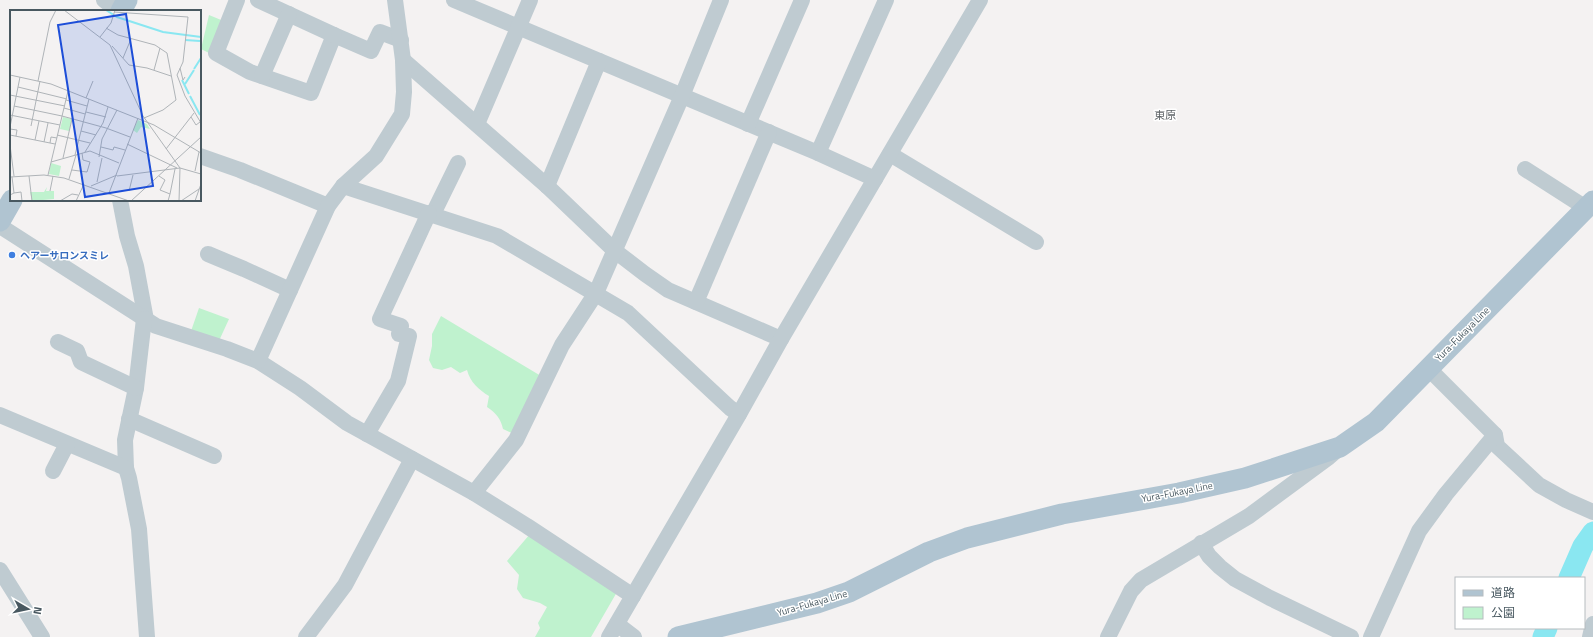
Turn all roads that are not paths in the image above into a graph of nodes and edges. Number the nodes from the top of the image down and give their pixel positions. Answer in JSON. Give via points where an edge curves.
{"nodes":[{"id":1,"x":104,"y":0,"type":"edge"},
{"id":2,"x":127,"y":0,"type":"edge"},
{"id":3,"x":237,"y":0,"type":"edge"},
{"id":4,"x":258,"y":0,"type":"edge"},
{"id":5,"x":395,"y":0,"type":"edge"},
{"id":6,"x":454,"y":0,"type":"edge"},
{"id":7,"x":530,"y":0,"type":"edge"},
{"id":8,"x":721,"y":0,"type":"edge"},
{"id":9,"x":802,"y":0,"type":"edge"},
{"id":10,"x":886,"y":0,"type":"edge"},
{"id":11,"x":980,"y":0,"type":"edge"},
{"id":12,"x":117,"y":10,"type":"edge"},
{"id":13,"x":122,"y":10,"type":"edge"},
{"id":14,"x":289,"y":14,"type":"junction"},
{"id":15,"x":518,"y":27,"type":"junction"},
{"id":16,"x":334,"y":35,"type":"junction"},
{"id":17,"x":401,"y":40,"type":"junction"},
{"id":18,"x":403,"y":60,"type":"junction"},
{"id":19,"x":599,"y":61,"type":"junction"},
{"id":20,"x":262,"y":76,"type":"junction"},
{"id":21,"x":682,"y":96,"type":"junction"},
{"id":22,"x":477,"y":124,"type":"junction"},
{"id":23,"x":748,"y":124,"type":"junction"},
{"id":24,"x":769,"y":132,"type":"junction"},
{"id":25,"x":818,"y":153,"type":"junction"},
{"id":26,"x":890,"y":154,"type":"junction"},
{"id":27,"x":201,"y":156,"type":"edge"},
{"id":28,"x":458,"y":162,"type":"dead end"},
{"id":29,"x":1525,"y":169,"type":"dead end"},
{"id":30,"x":875,"y":179,"type":"junction"},
{"id":31,"x":343,"y":186,"type":"junction"},
{"id":32,"x":547,"y":186,"type":"junction"},
{"id":33,"x":11,"y":201,"type":"edge"},
{"id":34,"x":120,"y":201,"type":"edge"},
{"id":35,"x":1590,"y":205,"type":"edge"},
{"id":36,"x":328,"y":206,"type":"junction"},
{"id":37,"x":431,"y":214,"type":"junction"},
{"id":38,"x":0,"y":221,"type":"edge"},
{"id":39,"x":0,"y":226,"type":"edge"},
{"id":40,"x":1036,"y":242,"type":"dead end"},
{"id":41,"x":615,"y":251,"type":"junction"},
{"id":42,"x":208,"y":254,"type":"dead end"},
{"id":43,"x":290,"y":290,"type":"junction"},
{"id":44,"x":596,"y":293,"type":"junction"},
{"id":45,"x":696,"y":302,"type":"junction"},
{"id":46,"x":145,"y":319,"type":"junction"},
{"id":47,"x":781,"y":339,"type":"junction"},
{"id":48,"x":58,"y":342,"type":"dead end"},
{"id":49,"x":258,"y":361,"type":"junction"},
{"id":50,"x":1428,"y":368,"type":"junction"},
{"id":51,"x":136,"y":388,"type":"junction"},
{"id":52,"x":739,"y":414,"type":"junction"},
{"id":53,"x":0,"y":415,"type":"edge"},
{"id":54,"x":129,"y":419,"type":"junction"},
{"id":55,"x":367,"y":434,"type":"junction"},
{"id":56,"x":1492,"y":443,"type":"junction"},
{"id":57,"x":67,"y":444,"type":"junction"},
{"id":58,"x":1340,"y":446,"type":"junction"},
{"id":59,"x":214,"y":456,"type":"dead end"},
{"id":60,"x":412,"y":459,"type":"junction"},
{"id":61,"x":126,"y":468,"type":"junction"},
{"id":62,"x":53,"y":471,"type":"dead end"},
{"id":63,"x":474,"y":494,"type":"junction"},
{"id":64,"x":1593,"y":512,"type":"edge"},
{"id":65,"x":1201,"y":543,"type":"junction"},
{"id":66,"x":0,"y":570,"type":"edge"},
{"id":67,"x":633,"y":596,"type":"junction"},
{"id":68,"x":1593,"y":624,"type":"edge"},
{"id":69,"x":613,"y":630,"type":"edge"},
{"id":70,"x":42,"y":637,"type":"edge"},
{"id":71,"x":147,"y":637,"type":"edge"},
{"id":72,"x":306,"y":637,"type":"edge"},
{"id":73,"x":634,"y":637,"type":"edge"},
{"id":74,"x":678,"y":637,"type":"edge"},
{"id":75,"x":1108,"y":637,"type":"edge"},
{"id":76,"x":1351,"y":637,"type":"edge"},
{"id":77,"x":1371,"y":637,"type":"edge"},
{"id":78,"x":1590,"y":637,"type":"edge"}],
"edges":[{"from":1,"to":12,"type":"street"},
{"from":2,"to":13,"type":"main road"},
{"from":3,"to":20,"type":"street","via":[[216,53]]},
{"from":4,"to":14,"type":"street"},
{"from":5,"to":17,"type":"street"},
{"from":6,"to":15,"type":"street"},
{"from":7,"to":15,"type":"street"},
{"from":8,"to":21,"type":"street"},
{"from":9,"to":23,"type":"street"},
{"from":10,"to":25,"type":"street"},
{"from":11,"to":26,"type":"street"},
{"from":14,"to":16,"type":"street"},
{"from":14,"to":20,"type":"street"},
{"from":15,"to":19,"type":"street"},
{"from":15,"to":22,"type":"street"},
{"from":16,"to":17,"type":"street","via":[[371,51],[380,32]]},
{"from":16,"to":20,"type":"street","via":[[311,93]]},
{"from":17,"to":18,"type":"street"},
{"from":18,"to":22,"type":"street"},
{"from":18,"to":31,"type":"street","via":[[402,114],[376,156]]},
{"from":19,"to":21,"type":"street"},
{"from":19,"to":32,"type":"street"},
{"from":21,"to":23,"type":"street"},
{"from":21,"to":41,"type":"street"},
{"from":22,"to":32,"type":"street"},
{"from":23,"to":24,"type":"street"},
{"from":24,"to":25,"type":"street"},
{"from":24,"to":45,"type":"street"},
{"from":25,"to":30,"type":"street"},
{"from":26,"to":30,"type":"street"},
{"from":26,"to":40,"type":"street"},
{"from":27,"to":36,"type":"street"},
{"from":28,"to":37,"type":"street"},
{"from":29,"to":35,"type":"street"},
{"from":30,"to":47,"type":"street"},
{"from":31,"to":36,"type":"street"},
{"from":31,"to":37,"type":"street"},
{"from":32,"to":41,"type":"street"},
{"from":33,"to":38,"type":"main road"},
{"from":34,"to":46,"type":"street","via":[[136,266]]},
{"from":35,"to":50,"type":"main road","name":"Yura-Fukaya Line"},
{"from":36,"to":43,"type":"street"},
{"from":37,"to":44,"type":"street","via":[[497,236]]},
{"from":37,"to":55,"type":"street","via":[[380,320],[401,326],[399,334],[409,336],[398,381]]},
{"from":39,"to":46,"type":"street"},
{"from":41,"to":44,"type":"street"},
{"from":41,"to":45,"type":"street","via":[[668,290]]},
{"from":42,"to":43,"type":"street"},
{"from":43,"to":49,"type":"street"},
{"from":44,"to":52,"type":"street","via":[[628,313]]},
{"from":44,"to":63,"type":"street","via":[[562,345],[516,440]]},
{"from":45,"to":47,"type":"street"},
{"from":46,"to":49,"type":"street","via":[[160,328]]},
{"from":46,"to":51,"type":"street"},
{"from":47,"to":52,"type":"street"},
{"from":48,"to":51,"type":"street","via":[[77,351],[81,362]]},
{"from":49,"to":55,"type":"street"},
{"from":50,"to":56,"type":"street"},
{"from":50,"to":58,"type":"main road","name":"Yura-Fukaya Line","via":[[1376,422]]},
{"from":51,"to":54,"type":"street"},
{"from":52,"to":67,"type":"street"},
{"from":53,"to":57,"type":"street"},
{"from":54,"to":59,"type":"street"},
{"from":54,"to":61,"type":"street","via":[[125,440]]},
{"from":55,"to":60,"type":"street"},
{"from":56,"to":64,"type":"street","via":[[1539,485]]},
{"from":56,"to":77,"type":"street","via":[[1419,531]]},
{"from":57,"to":61,"type":"street"},
{"from":57,"to":62,"type":"street"},
{"from":58,"to":65,"type":"street","via":[[1329,457],[1249,516]]},
{"from":58,"to":74,"type":"main road","name":"Yura-Fukaya Line","via":[[1246,478],[1062,514],[967,538],[929,552],[849,592],[817,603]]},
{"from":60,"to":63,"type":"street"},
{"from":60,"to":72,"type":"street","via":[[345,585]]},
{"from":61,"to":71,"type":"street","via":[[139,529]]},
{"from":63,"to":67,"type":"street"},
{"from":65,"to":75,"type":"street","via":[[1141,580],[1131,591]]},
{"from":65,"to":76,"type":"street","via":[[1209,556],[1235,579]]},
{"from":66,"to":70,"type":"street"},
{"from":67,"to":69,"type":"street"},
{"from":68,"to":78,"type":"street"},
{"from":69,"to":73,"type":"street"}]}
